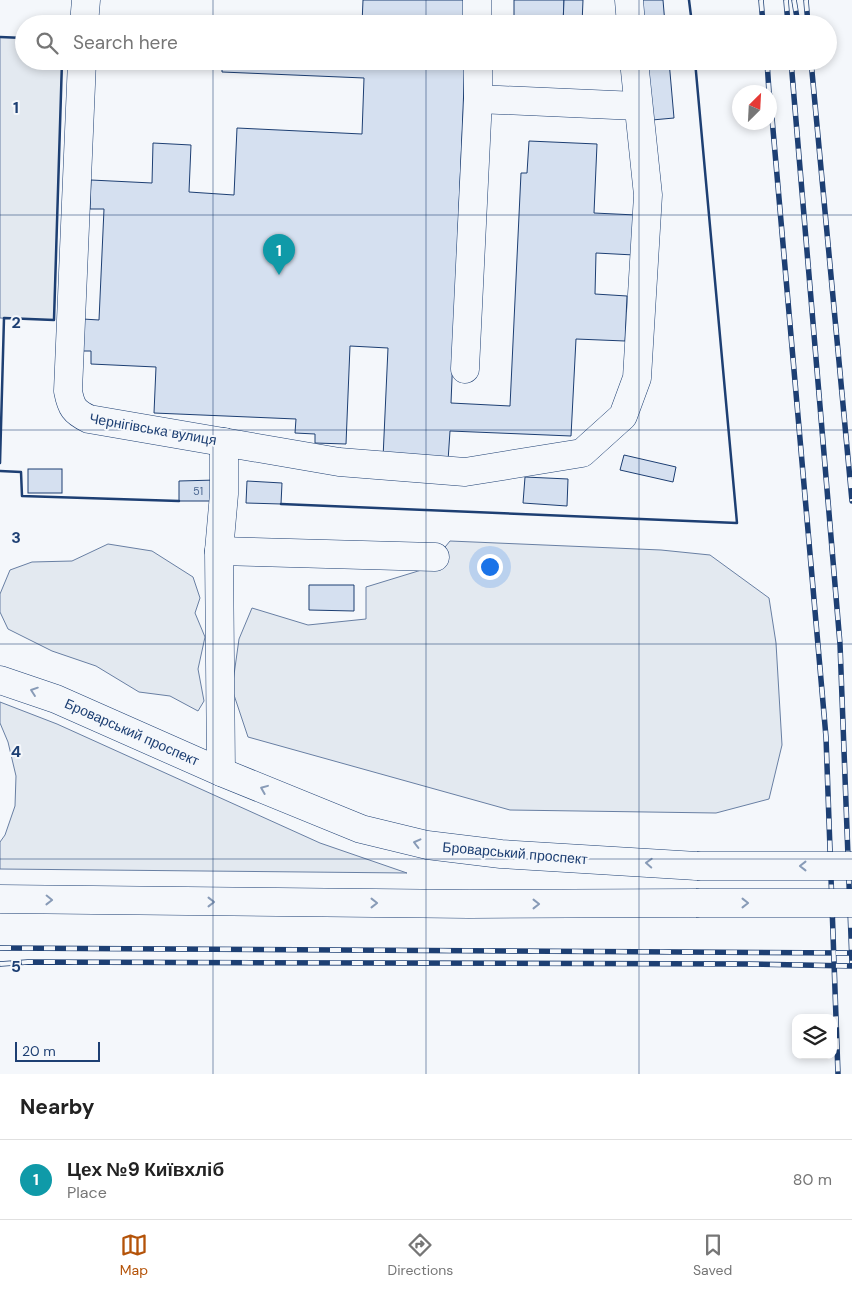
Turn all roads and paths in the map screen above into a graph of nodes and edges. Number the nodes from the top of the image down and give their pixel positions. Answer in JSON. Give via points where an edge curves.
{"nodes":[{"id":1,"x":86,"y":0,"type":"edge"},
{"id":2,"x":477,"y":0,"type":"edge"},
{"id":3,"x":629,"y":0,"type":"edge"},
{"id":4,"x":85,"y":15,"type":"edge"},
{"id":5,"x":478,"y":15,"type":"edge"},
{"id":6,"x":630,"y":15,"type":"edge"},
{"id":7,"x":82,"y":70,"type":"edge"},
{"id":8,"x":478,"y":70,"type":"edge"},
{"id":9,"x":635,"y":70,"type":"edge"},
{"id":10,"x":478,"y":98,"type":"junction"},
{"id":11,"x":637,"y":106,"type":"junction"},
{"id":12,"x":465,"y":369,"type":"dead end"},
{"id":13,"x":224,"y":442,"type":"junction"},
{"id":14,"x":219,"y":551,"type":"junction"},
{"id":15,"x":435,"y":557,"type":"dead end"},
{"id":16,"x":0,"y":680,"type":"edge"},
{"id":17,"x":221,"y":772,"type":"junction"},
{"id":18,"x":852,"y":866,"type":"edge"},
{"id":19,"x":0,"y":900,"type":"edge"},
{"id":20,"x":852,"y":903,"type":"edge"}],
"edges":[{"from":1,"to":4,"type":"main road"},
{"from":2,"to":5,"type":"main road"},
{"from":3,"to":6,"type":"main road"},
{"from":7,"to":13,"type":"main road","name":"Чернігівська вулиця","via":[[70,402],[76,413],[89,419]]},
{"from":8,"to":10,"type":"main road"},
{"from":9,"to":11,"type":"main road"},
{"from":10,"to":11,"type":"main road"},
{"from":10,"to":12,"type":"main road"},
{"from":11,"to":13,"type":"main road","via":[[648,195],[637,378],[623,416],[582,453],[464,472],[339,462]]},
{"from":13,"to":14,"type":"main road","name":"Чернігівська вулиця"},
{"from":14,"to":15,"type":"main road"},
{"from":14,"to":17,"type":"main road","name":"Чернігівська вулиця"},
{"from":17,"to":16,"type":"main road","name":"Броварський проспект","one_way":true,"via":[[56,699]]},
{"from":18,"to":17,"type":"main road","name":"Броварський проспект","one_way":true,"bridge":true,"via":[[698,866],[501,854],[427,845],[361,829]]},
{"from":19,"to":20,"type":"main road","one_way":true,"bridge":true}]}
